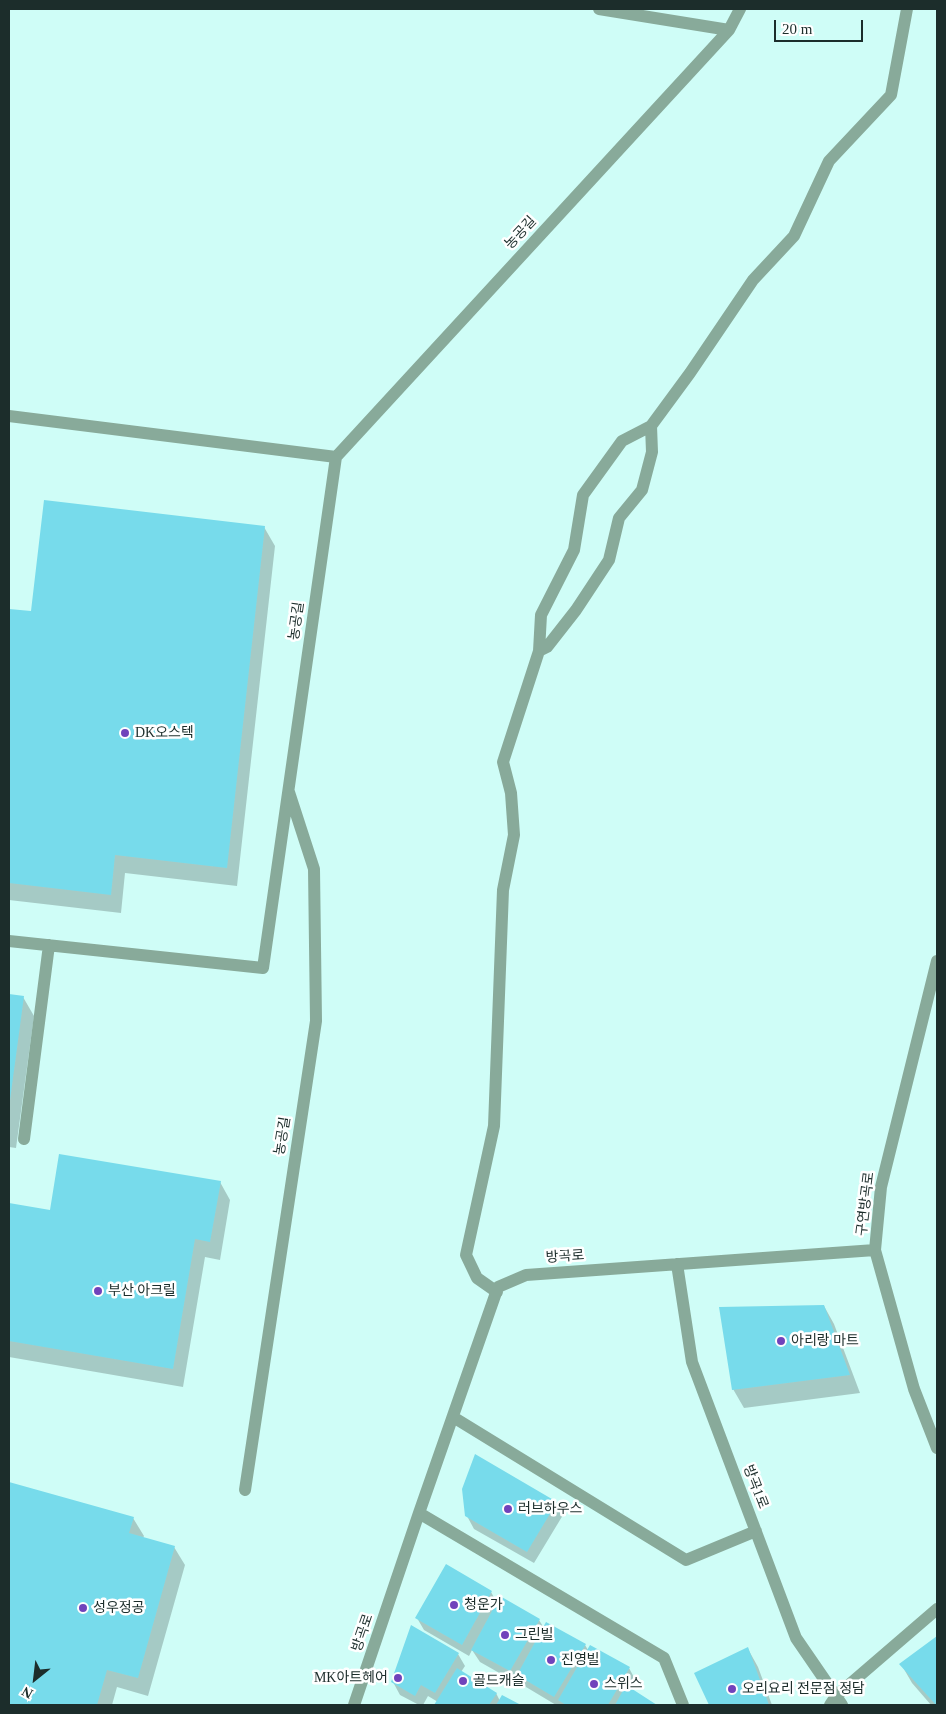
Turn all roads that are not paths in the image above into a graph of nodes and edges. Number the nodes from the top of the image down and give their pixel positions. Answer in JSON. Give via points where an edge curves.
{"nodes":[{"id":1,"x":599,"y":9,"type":"edge"},
{"id":2,"x":740,"y":9,"type":"edge"},
{"id":3,"x":907,"y":9,"type":"edge"},
{"id":4,"x":729,"y":30,"type":"junction"},
{"id":5,"x":9,"y":416,"type":"edge"},
{"id":6,"x":651,"y":426,"type":"junction"},
{"id":7,"x":336,"y":457,"type":"junction"},
{"id":8,"x":539,"y":650,"type":"junction"},
{"id":9,"x":289,"y":789,"type":"junction"},
{"id":10,"x":9,"y":941,"type":"edge"},
{"id":11,"x":49,"y":946,"type":"junction"},
{"id":12,"x":937,"y":961,"type":"edge"},
{"id":13,"x":24,"y":1139,"type":"dead end"},
{"id":14,"x":875,"y":1250,"type":"junction"},
{"id":15,"x":677,"y":1264,"type":"junction"},
{"id":16,"x":497,"y":1292,"type":"junction"},
{"id":17,"x":453,"y":1417,"type":"junction"},
{"id":18,"x":937,"y":1448,"type":"edge"},
{"id":19,"x":245,"y":1490,"type":"dead end"},
{"id":20,"x":419,"y":1513,"type":"junction"},
{"id":21,"x":756,"y":1531,"type":"junction"},
{"id":22,"x":937,"y":1609,"type":"edge"},
{"id":23,"x":836,"y":1702,"type":"edge"},
{"id":24,"x":354,"y":1705,"type":"edge"},
{"id":25,"x":683,"y":1705,"type":"edge"}],
"edges":[{"from":1,"to":4,"type":"street"},
{"from":2,"to":4,"type":"street","name":"농공길"},
{"from":3,"to":6,"type":"street","via":[[891,94],[829,161],[794,236],[753,280]]},
{"from":4,"to":7,"type":"street","name":"농공길"},
{"from":5,"to":7,"type":"street"},
{"from":6,"to":8,"type":"street","via":[[652,452],[642,490],[619,518],[609,560],[548,648]]},
{"from":6,"to":8,"type":"street","via":[[622,441],[583,495],[574,550],[541,615]]},
{"from":7,"to":9,"type":"street","name":"농공길"},
{"from":8,"to":16,"type":"street","via":[[503,762],[511,794],[514,835],[503,890],[494,1126],[466,1255],[477,1278]]},
{"from":9,"to":11,"type":"street","name":"농공길","via":[[263,968]]},
{"from":9,"to":19,"type":"street","name":"농공길","via":[[314,869],[316,1020]]},
{"from":10,"to":11,"type":"street","name":"농공길"},
{"from":11,"to":13,"type":"street"},
{"from":12,"to":14,"type":"street","name":"구연방곡로","via":[[881,1187]]},
{"from":14,"to":15,"type":"street","name":"방곡로"},
{"from":14,"to":18,"type":"street","name":"구연방곡로","via":[[914,1389]]},
{"from":15,"to":16,"type":"street","name":"방곡로","via":[[526,1275],[498,1287]]},
{"from":15,"to":21,"type":"street","name":"방곡1로","via":[[692,1362]]},
{"from":16,"to":17,"type":"street","name":"방곡로"},
{"from":17,"to":20,"type":"street","name":"방곡로"},
{"from":17,"to":21,"type":"street","via":[[686,1560]]},
{"from":20,"to":24,"type":"street","name":"방곡로"},
{"from":20,"to":25,"type":"street","via":[[664,1658]]},
{"from":21,"to":23,"type":"street","name":"방곡1로","via":[[796,1638]]},
{"from":22,"to":23,"type":"street"}]}
